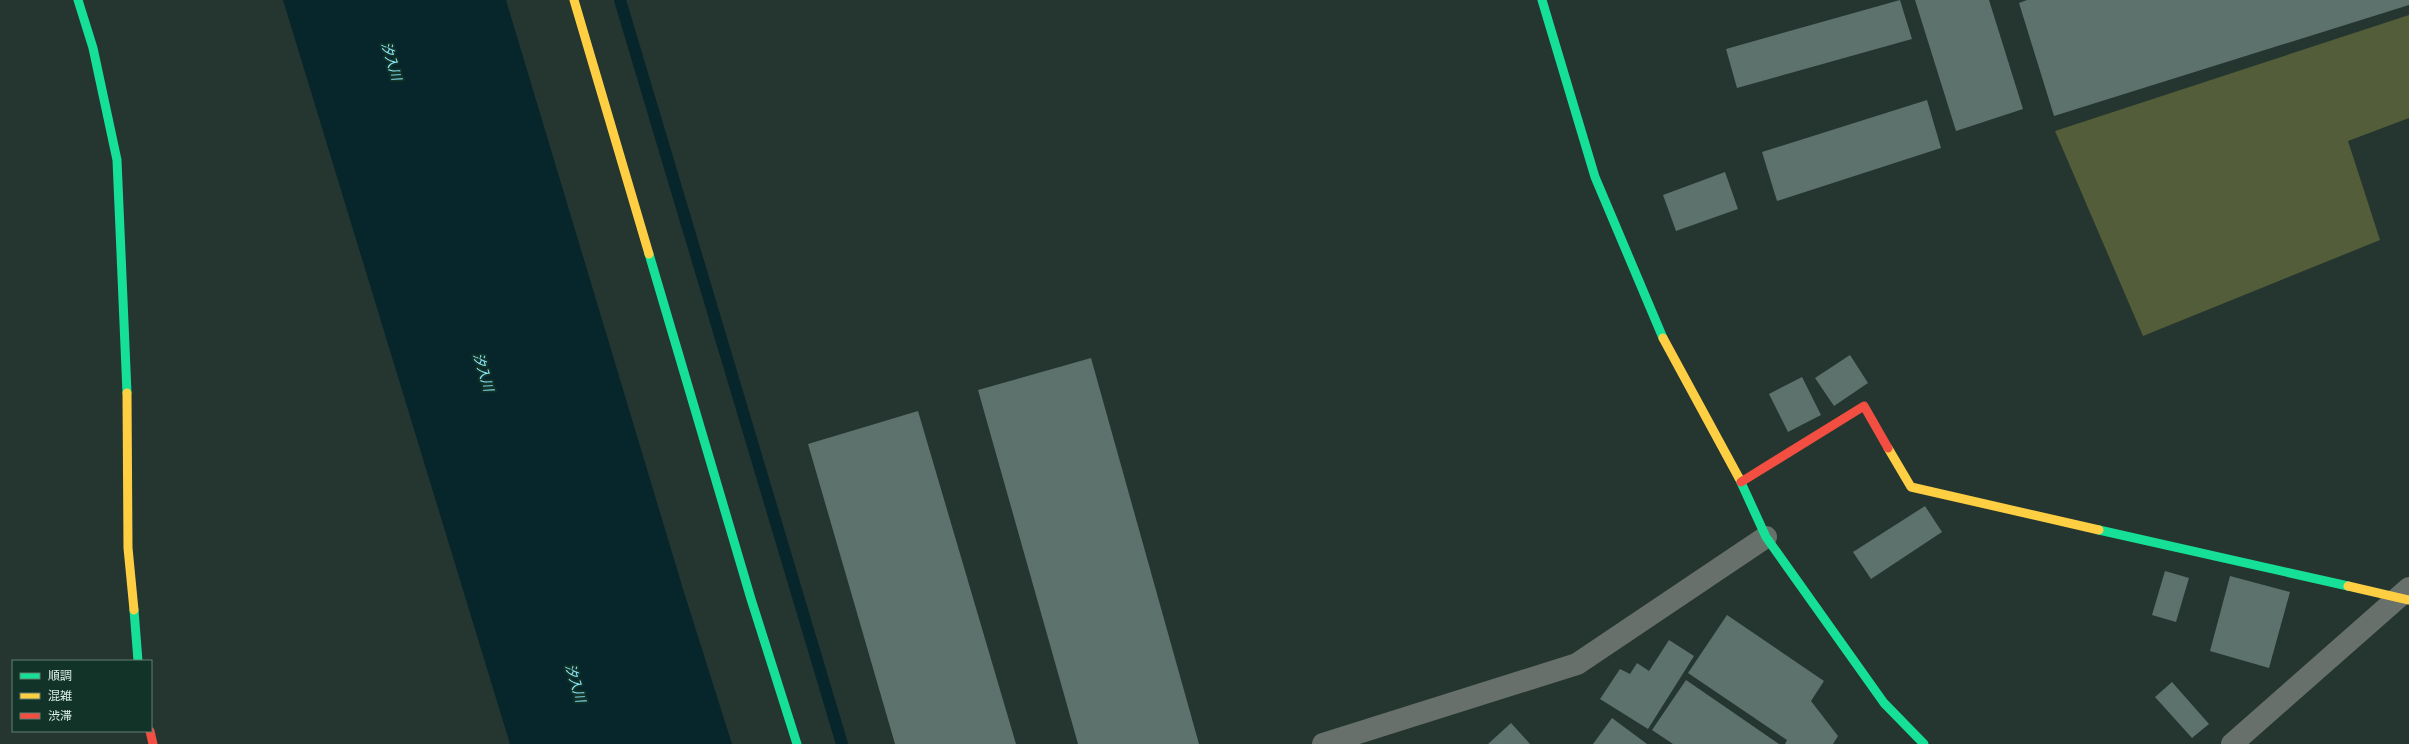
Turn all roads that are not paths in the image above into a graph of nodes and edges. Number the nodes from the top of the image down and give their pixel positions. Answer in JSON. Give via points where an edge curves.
{"nodes":[{"id":1,"x":78,"y":0,"type":"edge"},
{"id":2,"x":574,"y":0,"type":"edge"},
{"id":3,"x":1542,"y":0,"type":"edge"},
{"id":4,"x":1741,"y":482,"type":"junction"},
{"id":5,"x":1766,"y":537,"type":"junction"},
{"id":6,"x":2406,"y":595,"type":"edge"},
{"id":7,"x":138,"y":660,"type":"edge"},
{"id":8,"x":150,"y":732,"type":"edge"},
{"id":9,"x":154,"y":744,"type":"edge"},
{"id":10,"x":797,"y":744,"type":"edge"},
{"id":11,"x":1323,"y":744,"type":"edge"},
{"id":12,"x":1924,"y":744,"type":"edge"},
{"id":13,"x":2232,"y":744,"type":"edge"}],
"edges":[{"from":1,"to":7,"type":"street","via":[[93,48],[117,160],[127,353],[128,548]]},
{"from":2,"to":10,"type":"street","via":[[751,599]]},
{"from":3,"to":4,"type":"street","via":[[1595,177],[1664,340]]},
{"from":4,"to":5,"type":"street"},
{"from":4,"to":6,"type":"street","via":[[1864,406],[1911,486]]},
{"from":5,"to":11,"type":"street","via":[[1577,664]]},
{"from":5,"to":12,"type":"street","via":[[1884,703]]},
{"from":6,"to":13,"type":"street"},
{"from":8,"to":9,"type":"street"}]}
